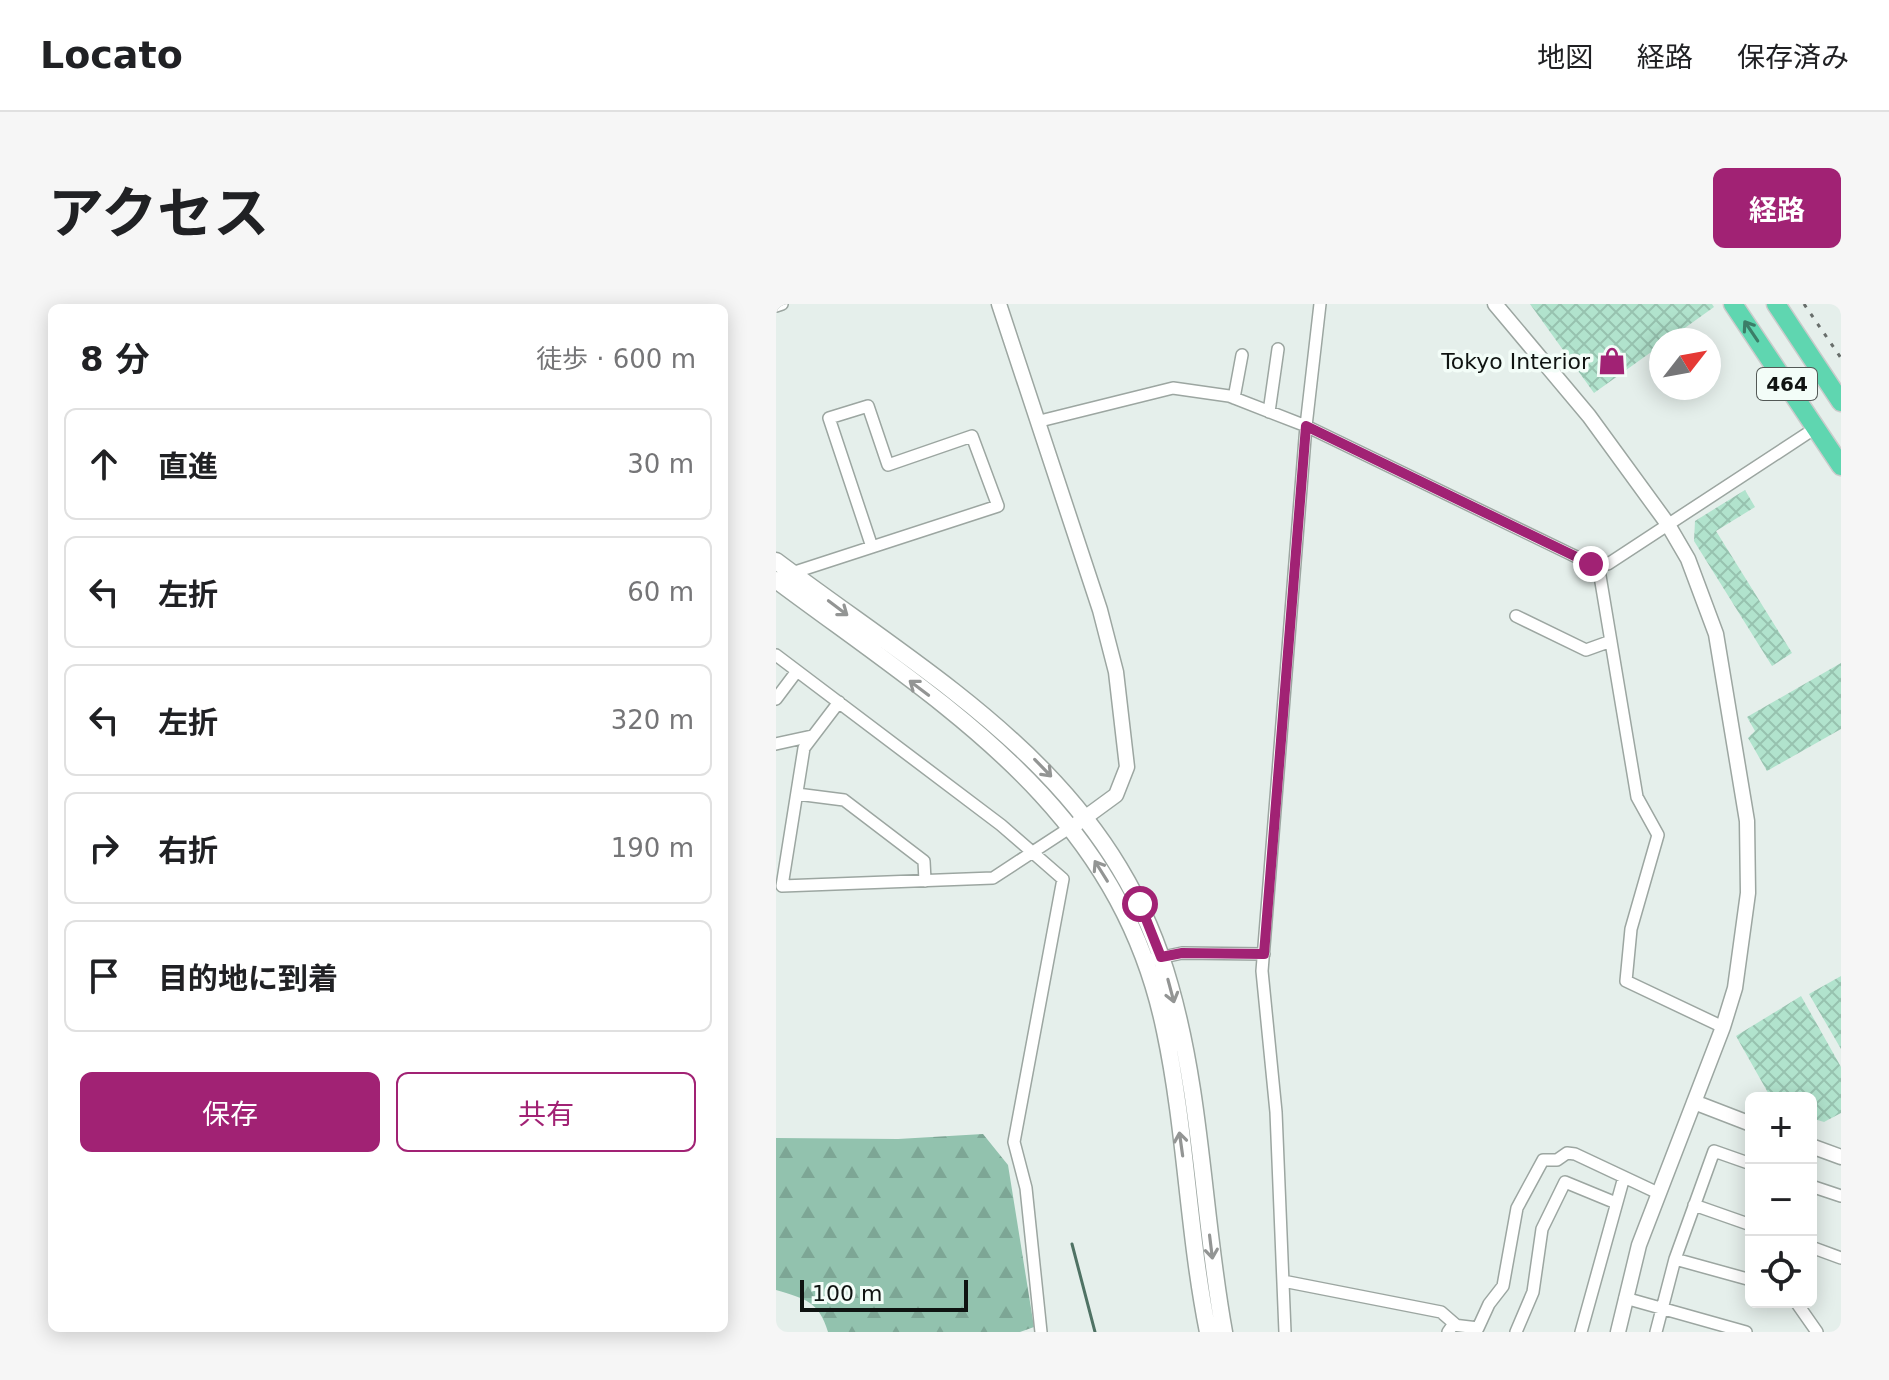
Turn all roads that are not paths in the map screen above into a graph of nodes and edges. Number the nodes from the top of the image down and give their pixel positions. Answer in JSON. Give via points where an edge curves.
{"nodes":[{"id":1,"x":782,"y":304,"type":"edge"},
{"id":2,"x":999,"y":304,"type":"edge"},
{"id":3,"x":1320,"y":304,"type":"edge"},
{"id":4,"x":1495,"y":304,"type":"edge"},
{"id":5,"x":1733,"y":304,"type":"edge"},
{"id":6,"x":1776,"y":304,"type":"edge"},
{"id":7,"x":776,"y":306,"type":"edge"},
{"id":8,"x":1278,"y":349,"type":"dead end"},
{"id":9,"x":1242,"y":355,"type":"dead end"},
{"id":10,"x":1234,"y":398,"type":"junction"},
{"id":11,"x":1841,"y":402,"type":"edge"},
{"id":12,"x":1269,"y":412,"type":"junction"},
{"id":13,"x":1040,"y":421,"type":"junction"},
{"id":14,"x":1306,"y":426,"type":"junction"},
{"id":15,"x":1817,"y":427,"type":"junction"},
{"id":16,"x":1841,"y":466,"type":"edge"},
{"id":17,"x":1667,"y":523,"type":"junction"},
{"id":18,"x":872,"y":547,"type":"junction"},
{"id":19,"x":776,"y":561,"type":"edge"},
{"id":20,"x":1598,"y":564,"type":"junction"},
{"id":21,"x":792,"y":573,"type":"junction"},
{"id":22,"x":776,"y":580,"type":"edge"},
{"id":23,"x":1516,"y":616,"type":"dead end"},
{"id":24,"x":1611,"y":641,"type":"junction"},
{"id":25,"x":776,"y":655,"type":"edge"},
{"id":26,"x":797,"y":671,"type":"junction"},
{"id":27,"x":776,"y":699,"type":"edge"},
{"id":28,"x":839,"y":702,"type":"junction"},
{"id":29,"x":812,"y":736,"type":"junction"},
{"id":30,"x":776,"y":744,"type":"edge"},
{"id":31,"x":797,"y":794,"type":"junction"},
{"id":32,"x":1085,"y":817,"type":"junction"},
{"id":33,"x":1071,"y":827,"type":"junction"},
{"id":34,"x":1031,"y":853,"type":"junction"},
{"id":35,"x":925,"y":881,"type":"junction"},
{"id":36,"x":1264,"y":954,"type":"junction"},
{"id":37,"x":1153,"y":959,"type":"junction"},
{"id":38,"x":1723,"y":1027,"type":"junction"},
{"id":39,"x":1694,"y":1102,"type":"junction"},
{"id":40,"x":1745,"y":1122,"type":"edge"},
{"id":41,"x":1817,"y":1148,"type":"edge"},
{"id":42,"x":1841,"y":1157,"type":"edge"},
{"id":43,"x":1745,"y":1162,"type":"edge"},
{"id":44,"x":1624,"y":1177,"type":"junction"},
{"id":45,"x":1817,"y":1188,"type":"edge"},
{"id":46,"x":1658,"y":1193,"type":"junction"},
{"id":47,"x":1841,"y":1196,"type":"edge"},
{"id":48,"x":1616,"y":1203,"type":"junction"},
{"id":49,"x":1694,"y":1205,"type":"junction"},
{"id":50,"x":1745,"y":1223,"type":"edge"},
{"id":51,"x":1817,"y":1249,"type":"edge"},
{"id":52,"x":1841,"y":1258,"type":"edge"},
{"id":53,"x":1675,"y":1259,"type":"junction"},
{"id":54,"x":1745,"y":1278,"type":"edge"},
{"id":55,"x":1283,"y":1281,"type":"junction"},
{"id":56,"x":1625,"y":1298,"type":"junction"},
{"id":57,"x":1662,"y":1307,"type":"junction"},
{"id":58,"x":1800,"y":1308,"type":"edge"},
{"id":59,"x":1452,"y":1328,"type":"edge"},
{"id":60,"x":1041,"y":1332,"type":"edge"},
{"id":61,"x":1208,"y":1332,"type":"edge"},
{"id":62,"x":1224,"y":1332,"type":"edge"},
{"id":63,"x":1285,"y":1332,"type":"edge"},
{"id":64,"x":1516,"y":1332,"type":"edge"},
{"id":65,"x":1581,"y":1332,"type":"edge"},
{"id":66,"x":1618,"y":1332,"type":"edge"},
{"id":67,"x":1656,"y":1332,"type":"edge"},
{"id":68,"x":1746,"y":1332,"type":"edge"},
{"id":69,"x":1817,"y":1332,"type":"edge"}],
"edges":[{"from":1,"to":7,"type":"street"},
{"from":2,"to":13,"type":"street"},
{"from":3,"to":14,"type":"street"},
{"from":4,"to":17,"type":"street","via":[[1575,398]]},
{"from":15,"to":5,"type":"highway","number":"464","one_way":true},
{"from":6,"to":11,"type":"highway","number":"464"},
{"from":8,"to":12,"type":"street"},
{"from":9,"to":10,"type":"street"},
{"from":10,"to":12,"type":"street"},
{"from":10,"to":13,"type":"street","via":[[1173,388]]},
{"from":12,"to":14,"type":"street"},
{"from":13,"to":32,"type":"street","via":[[1109,641],[1127,750],[1127,767],[1116,795]]},
{"from":14,"to":20,"type":"street"},
{"from":14,"to":36,"type":"street"},
{"from":15,"to":16,"type":"highway","number":"464"},
{"from":15,"to":17,"type":"street"},
{"from":17,"to":20,"type":"street","via":[[1608,564]]},
{"from":17,"to":38,"type":"street","via":[[1699,585],[1716,634],[1747,821],[1746,921]]},
{"from":18,"to":18,"type":"street","via":[[998,506],[972,436],[888,465],[868,406],[829,418]]},
{"from":18,"to":21,"type":"street"},
{"from":19,"to":21,"type":"main road"},
{"from":20,"to":24,"type":"street"},
{"from":21,"to":32,"type":"main road","one_way":true,"via":[[1008,734]]},
{"from":33,"to":22,"type":"main road","one_way":true,"via":[[998,748]]},
{"from":23,"to":24,"type":"street","via":[[1586,650]]},
{"from":24,"to":38,"type":"street","via":[[1637,797],[1658,835],[1631,929],[1626,981]]},
{"from":25,"to":26,"type":"street"},
{"from":26,"to":27,"type":"street"},
{"from":26,"to":28,"type":"street"},
{"from":28,"to":29,"type":"street"},
{"from":28,"to":34,"type":"street"},
{"from":29,"to":30,"type":"street"},
{"from":29,"to":31,"type":"street","via":[[804,748]]},
{"from":31,"to":35,"type":"street","via":[[844,800],[924,861]]},
{"from":31,"to":35,"type":"street","via":[[782,886]]},
{"from":32,"to":33,"type":"street"},
{"from":32,"to":37,"type":"main road","via":[[1140,904]]},
{"from":33,"to":34,"type":"street"},
{"from":37,"to":33,"type":"main road","one_way":true},
{"from":34,"to":35,"type":"street","via":[[993,878]]},
{"from":34,"to":60,"type":"street","via":[[1063,879],[1014,1142],[1026,1188]]},
{"from":36,"to":37,"type":"street","via":[[1182,953]]},
{"from":36,"to":55,"type":"street"},
{"from":61,"to":37,"type":"main road","one_way":true},
{"from":37,"to":62,"type":"main road","one_way":true,"via":[[1181,1033]]},
{"from":38,"to":39,"type":"street"},
{"from":39,"to":40,"type":"street"},
{"from":39,"to":46,"type":"street"},
{"from":41,"to":42,"type":"street"},
{"from":43,"to":49,"type":"street","via":[[1714,1151]]},
{"from":44,"to":46,"type":"street"},
{"from":44,"to":48,"type":"street"},
{"from":44,"to":59,"type":"street","via":[[1575,1154],[1543,1160],[1517,1208],[1503,1286],[1478,1328]]},
{"from":45,"to":47,"type":"street"},
{"from":46,"to":56,"type":"street"},
{"from":48,"to":64,"type":"street","via":[[1565,1182],[1542,1229],[1533,1292]]},
{"from":48,"to":65,"type":"street"},
{"from":49,"to":50,"type":"street"},
{"from":49,"to":53,"type":"street"},
{"from":51,"to":52,"type":"street"},
{"from":53,"to":54,"type":"street"},
{"from":53,"to":57,"type":"street"},
{"from":55,"to":59,"type":"street","via":[[1441,1312]]},
{"from":55,"to":63,"type":"street"},
{"from":56,"to":57,"type":"street"},
{"from":56,"to":66,"type":"street"},
{"from":57,"to":67,"type":"street"},
{"from":57,"to":68,"type":"street"},
{"from":58,"to":69,"type":"street"}]}
